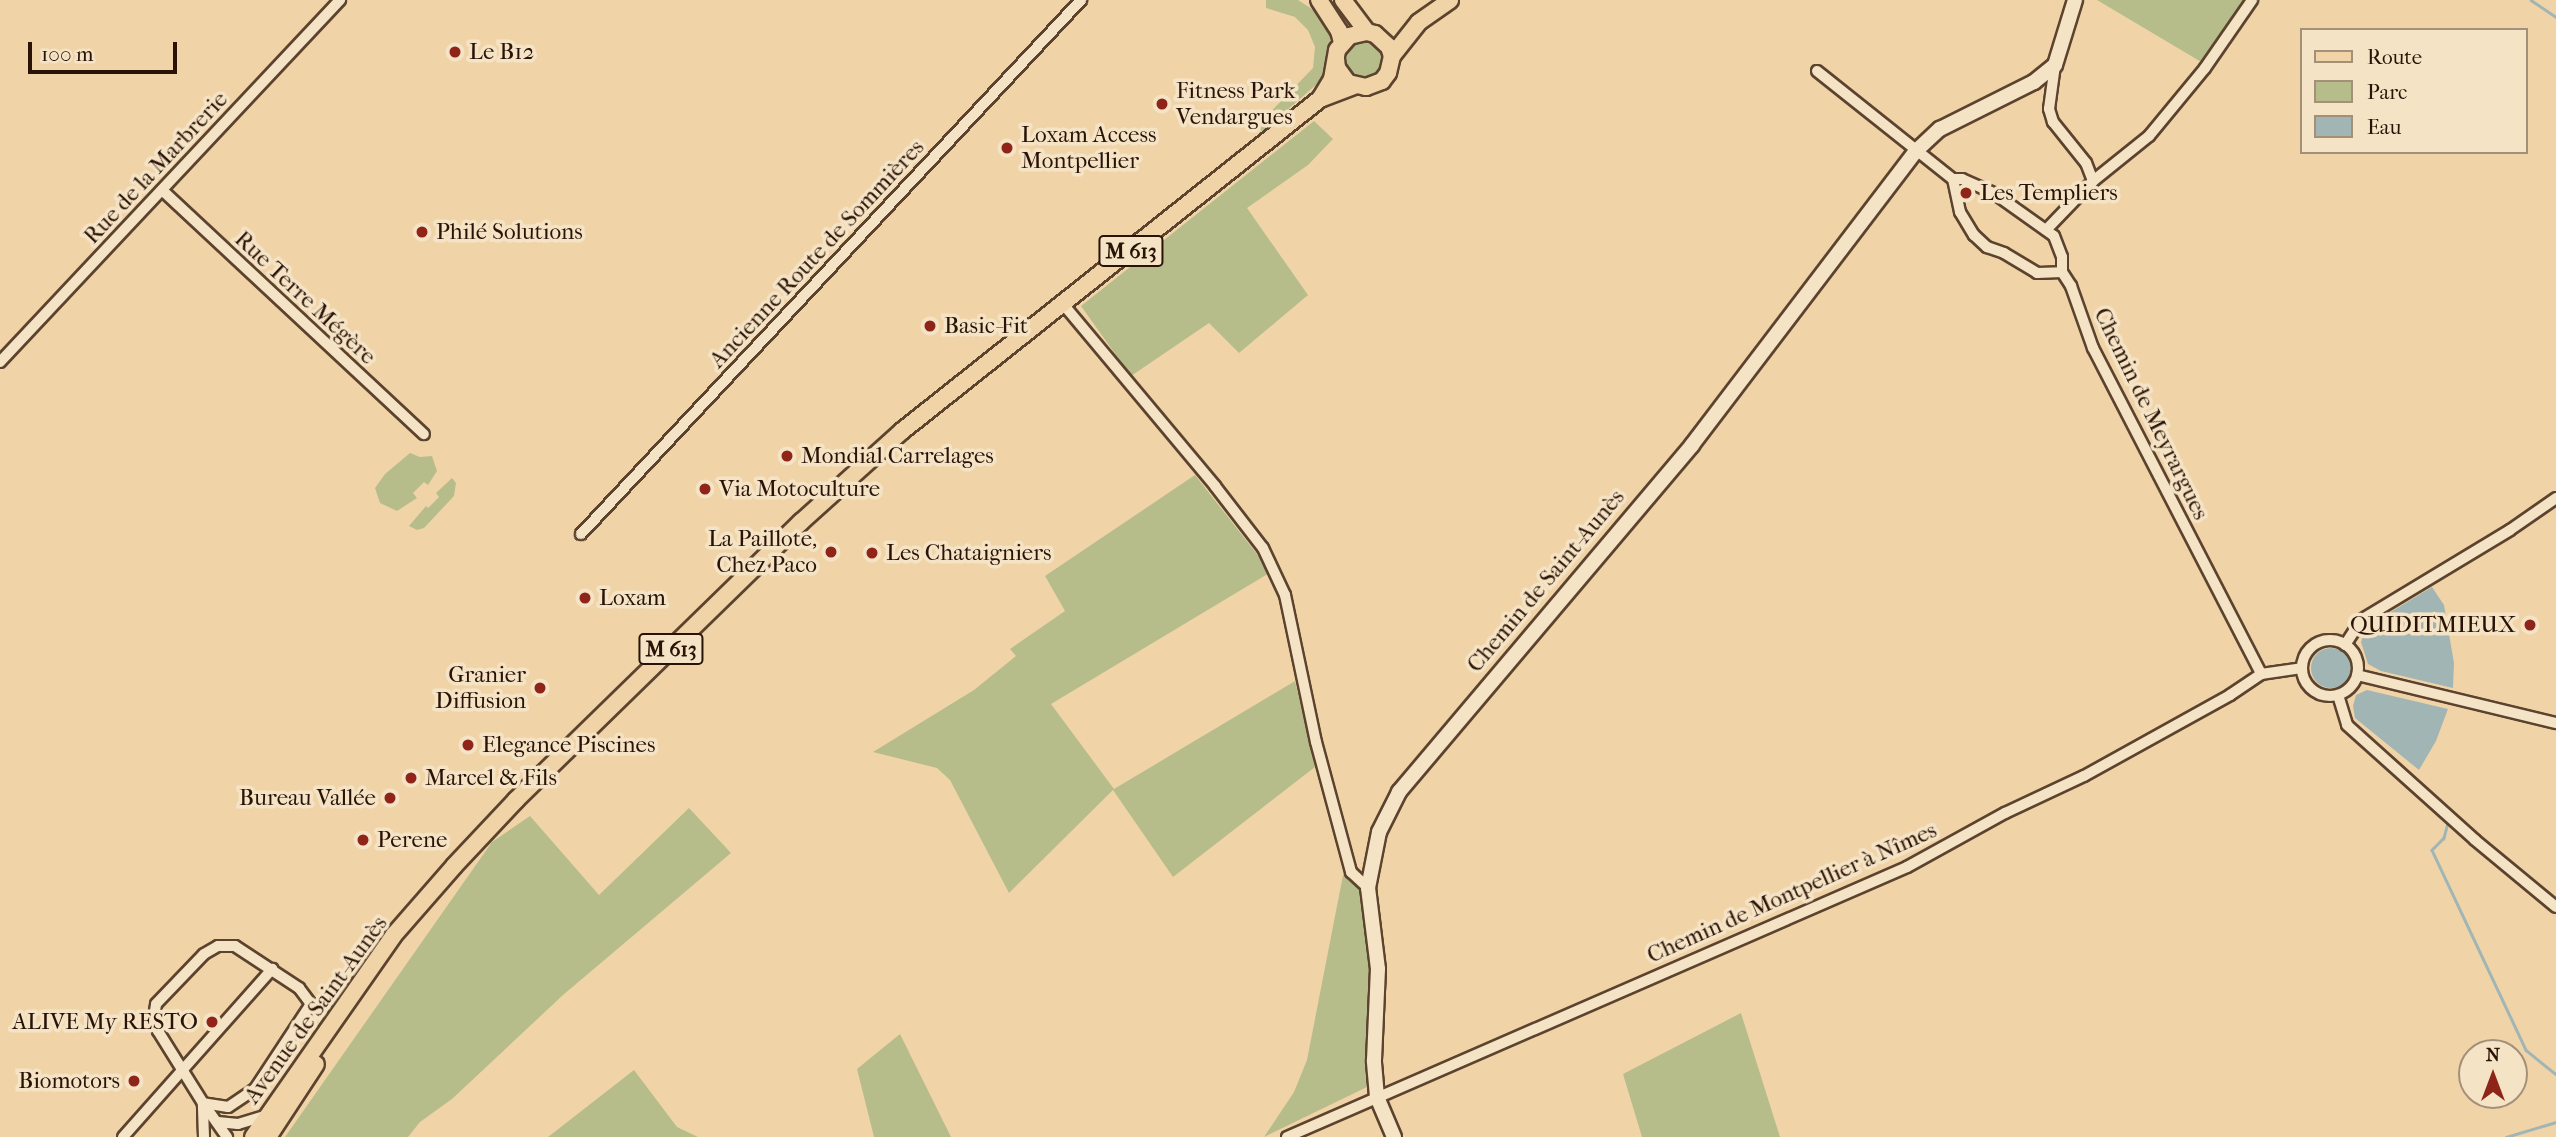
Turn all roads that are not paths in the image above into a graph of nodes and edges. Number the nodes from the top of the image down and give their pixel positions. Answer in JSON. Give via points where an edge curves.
{"nodes":[{"id":1,"x":340,"y":0,"type":"edge"},
{"id":2,"x":1081,"y":0,"type":"edge"},
{"id":3,"x":1319,"y":0,"type":"edge"},
{"id":4,"x":1343,"y":0,"type":"edge"},
{"id":5,"x":1450,"y":0,"type":"edge"},
{"id":6,"x":2075,"y":0,"type":"edge"},
{"id":7,"x":2252,"y":0,"type":"edge"},
{"id":8,"x":1419,"y":22,"type":"junction"},
{"id":9,"x":1371,"y":33,"type":"junction"},
{"id":10,"x":1342,"y":42,"type":"junction"},
{"id":11,"x":1392,"y":55,"type":"junction"},
{"id":12,"x":1336,"y":59,"type":"junction"},
{"id":13,"x":2055,"y":65,"type":"junction"},
{"id":14,"x":1817,"y":71,"type":"dead end"},
{"id":15,"x":1354,"y":86,"type":"junction"},
{"id":16,"x":1320,"y":99,"type":"junction"},
{"id":17,"x":1916,"y":151,"type":"junction"},
{"id":18,"x":1953,"y":178,"type":"junction"},
{"id":19,"x":2093,"y":181,"type":"junction"},
{"id":20,"x":162,"y":190,"type":"junction"},
{"id":21,"x":2046,"y":230,"type":"junction"},
{"id":22,"x":2062,"y":272,"type":"junction"},
{"id":23,"x":1063,"y":304,"type":"junction"},
{"id":24,"x":4,"y":352,"type":"edge"},
{"id":25,"x":0,"y":362,"type":"edge"},
{"id":26,"x":424,"y":434,"type":"dead end"},
{"id":27,"x":2556,"y":498,"type":"edge"},
{"id":28,"x":581,"y":534,"type":"dead end"},
{"id":29,"x":2345,"y":645,"type":"junction"},
{"id":30,"x":2302,"y":668,"type":"junction"},
{"id":31,"x":2261,"y":674,"type":"junction"},
{"id":32,"x":2357,"y":675,"type":"junction"},
{"id":33,"x":2337,"y":695,"type":"junction"},
{"id":34,"x":2556,"y":723,"type":"edge"},
{"id":35,"x":1368,"y":888,"type":"junction"},
{"id":36,"x":2556,"y":906,"type":"edge"},
{"id":37,"x":418,"y":910,"type":"junction"},
{"id":38,"x":272,"y":970,"type":"junction"},
{"id":39,"x":185,"y":1070,"type":"junction"},
{"id":40,"x":1377,"y":1097,"type":"junction"},
{"id":41,"x":203,"y":1103,"type":"junction"},
{"id":42,"x":268,"y":1115,"type":"junction"},
{"id":43,"x":218,"y":1122,"type":"junction"},
{"id":44,"x":1390,"y":1135,"type":"edge"},
{"id":45,"x":123,"y":1137,"type":"edge"},
{"id":46,"x":204,"y":1137,"type":"edge"},
{"id":47,"x":227,"y":1137,"type":"edge"},
{"id":48,"x":253,"y":1137,"type":"edge"},
{"id":49,"x":268,"y":1137,"type":"edge"},
{"id":50,"x":1287,"y":1137,"type":"edge"}],
"edges":[{"from":1,"to":20,"type":"street","name":"Rue de la Marbrerie"},
{"from":2,"to":28,"type":"street","name":"Ancienne Route de Sommières"},
{"from":3,"to":10,"type":"main road"},
{"from":4,"to":9,"type":"main road"},
{"from":5,"to":8,"type":"main road"},
{"from":6,"to":13,"type":"street"},
{"from":7,"to":19,"type":"street","via":[[2205,68],[2149,136]]},
{"from":8,"to":9,"type":"main road","via":[[1390,33]]},
{"from":8,"to":11,"type":"main road"},
{"from":9,"to":10,"type":"main road","via":[[1349,36]]},
{"from":9,"to":11,"type":"main road"},
{"from":10,"to":12,"type":"main road"},
{"from":11,"to":15,"type":"main road","via":[[1382,80],[1366,88]]},
{"from":12,"to":15,"type":"main road","via":[[1341,76]]},
{"from":12,"to":16,"type":"main road","name":"Avenue de Saint-Aunès","number":"M 613","via":[[1332,79]]},
{"from":13,"to":17,"type":"street","name":"Chemin de Saint-Aunès","via":[[2034,82],[1940,130]]},
{"from":13,"to":19,"type":"street","via":[[2049,108],[2053,122],[2086,163]]},
{"from":14,"to":17,"type":"street","name":"Chemin de Meyrargues"},
{"from":15,"to":16,"type":"main road","name":"Avenue de Saint-Aunès","number":"M 613"},
{"from":16,"to":23,"type":"main road","name":"Avenue de Saint-Aunès","number":"M 613"},
{"from":17,"to":18,"type":"street","name":"Chemin de Meyrargues"},
{"from":17,"to":35,"type":"street","name":"Chemin de Saint-Aunès","via":[[1692,445],[1399,792],[1379,832]]},
{"from":18,"to":21,"type":"street","name":"Chemin de Meyrargues","via":[[1995,194]]},
{"from":18,"to":22,"type":"street","via":[[1960,212],[1974,236],[2037,272]]},
{"from":19,"to":21,"type":"street"},
{"from":20,"to":24,"type":"street","name":"Rue de la Marbrerie"},
{"from":20,"to":26,"type":"street","name":"Rue Terre Mégère"},
{"from":21,"to":22,"type":"street","name":"Chemin de Meyrargues","via":[[2060,248]]},
{"from":22,"to":31,"type":"street","name":"Chemin de Meyrargues","via":[[2093,348]]},
{"from":23,"to":35,"type":"street","via":[[1264,548],[1285,595],[1316,742],[1352,872]]},
{"from":23,"to":37,"type":"main road","name":"Avenue de Saint-Aunès","number":"M 613","via":[[902,431],[801,522],[516,800]]},
{"from":24,"to":25,"type":"street","name":"Rue de la Marbrerie"},
{"from":27,"to":29,"type":"street","via":[[2361,620]]},
{"from":29,"to":30,"type":"street","via":[[2333,641],[2315,645],[2306,653]]},
{"from":29,"to":32,"type":"street","via":[[2356,660]]},
{"from":30,"to":31,"type":"street","name":"Chemin de Montpellier à Nîmes"},
{"from":30,"to":33,"type":"street","via":[[2304,680],[2314,691]]},
{"from":31,"to":40,"type":"street","name":"Chemin de Montpellier à Nîmes","via":[[2096,769],[1907,867]]},
{"from":32,"to":33,"type":"street","via":[[2351,686]]},
{"from":32,"to":34,"type":"street"},
{"from":33,"to":36,"type":"street","via":[[2347,725]]},
{"from":35,"to":40,"type":"street","name":"Chemin de Saint-Aunès","via":[[1378,969]]},
{"from":37,"to":42,"type":"main road","name":"Avenue de Saint-Aunès","number":"M 613","via":[[393,936]]},
{"from":37,"to":49,"type":"main road","name":"Avenue de Saint-Aunès","number":"M 613"},
{"from":38,"to":39,"type":"street"},
{"from":38,"to":39,"type":"street","via":[[235,946],[218,946],[204,954],[156,1004],[158,1031]]},
{"from":38,"to":41,"type":"street","via":[[299,988],[311,1004],[255,1089],[228,1107]]},
{"from":39,"to":41,"type":"street"},
{"from":39,"to":45,"type":"street"},
{"from":40,"to":44,"type":"street","name":"Chemin de Saint-Aunès"},
{"from":40,"to":50,"type":"street","name":"Chemin de Montpellier à Nîmes"},
{"from":41,"to":43,"type":"street"},
{"from":41,"to":46,"type":"street"},
{"from":42,"to":43,"type":"street","via":[[238,1124]]},
{"from":42,"to":48,"type":"main road","name":"Avenue de Saint-Aunès","number":"M 613"},
{"from":43,"to":47,"type":"street"}]}
